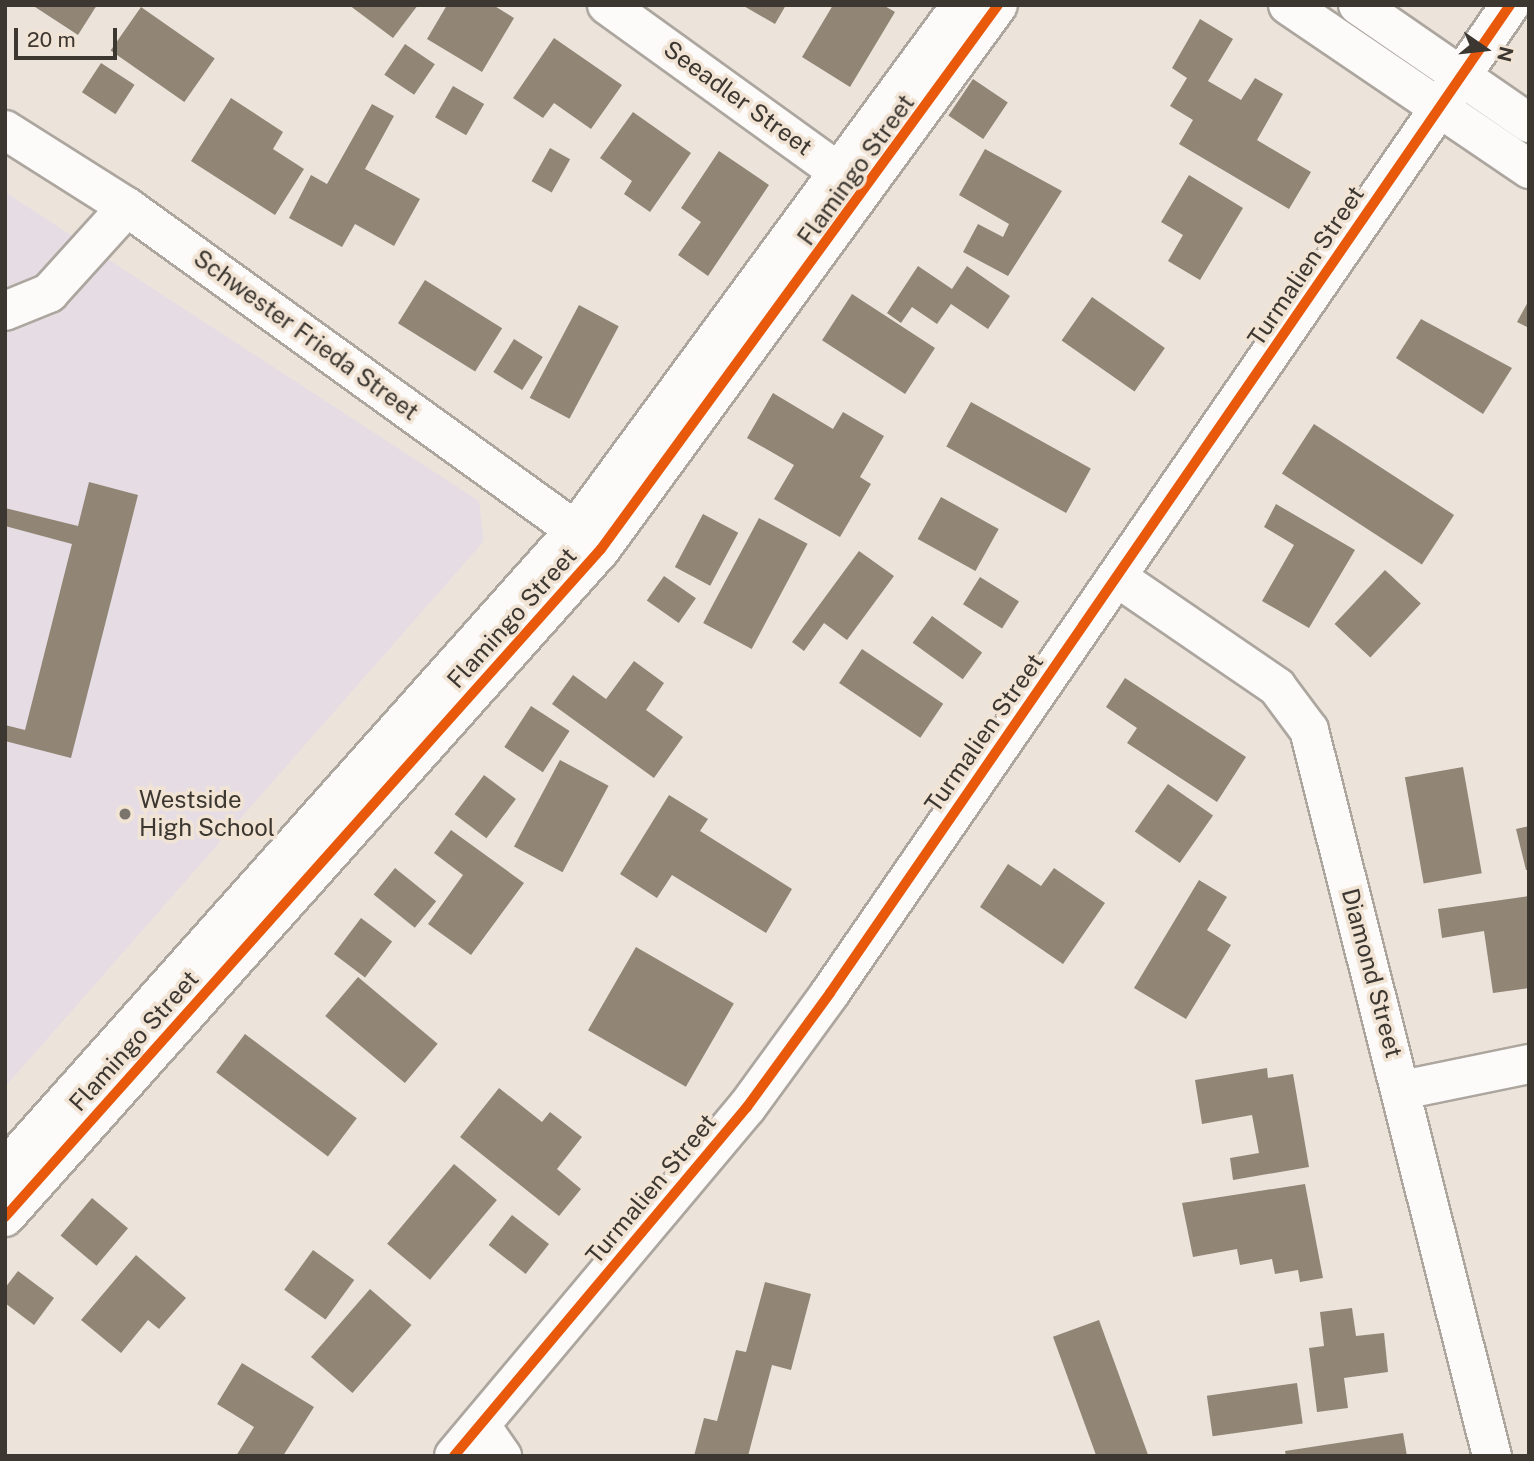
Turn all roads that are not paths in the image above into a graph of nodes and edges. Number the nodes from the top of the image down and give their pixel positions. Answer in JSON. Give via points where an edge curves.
{"nodes":[{"id":1,"x":607,"y":5,"type":"edge"},
{"id":2,"x":961,"y":5,"type":"edge"},
{"id":3,"x":998,"y":5,"type":"edge"},
{"id":4,"x":1287,"y":5,"type":"edge"},
{"id":5,"x":1358,"y":5,"type":"edge"},
{"id":6,"x":1510,"y":5,"type":"edge"},
{"id":7,"x":1462,"y":75,"type":"junction"},
{"id":8,"x":1438,"y":110,"type":"junction"},
{"id":9,"x":1529,"y":123,"type":"edge"},
{"id":10,"x":5,"y":130,"type":"edge"},
{"id":11,"x":1529,"y":169,"type":"edge"},
{"id":12,"x":855,"y":183,"type":"junction"},
{"id":13,"x":127,"y":207,"type":"junction"},
{"id":14,"x":5,"y":311,"type":"edge"},
{"id":15,"x":589,"y":539,"type":"junction"},
{"id":16,"x":1118,"y":578,"type":"junction"},
{"id":17,"x":1529,"y":1064,"type":"edge"},
{"id":18,"x":1402,"y":1090,"type":"junction"},
{"id":19,"x":5,"y":1169,"type":"edge"},
{"id":20,"x":5,"y":1217,"type":"edge"},
{"id":21,"x":492,"y":1441,"type":"edge"},
{"id":22,"x":454,"y":1456,"type":"edge"},
{"id":23,"x":1492,"y":1456,"type":"edge"}],
"edges":[{"from":1,"to":12,"type":"street","name":"Seeadler Street"},
{"from":2,"to":12,"type":"street","name":"Flamingo Street"},
{"from":3,"to":12,"type":"street","name":"Flamingo Street"},
{"from":4,"to":8,"type":"street"},
{"from":5,"to":7,"type":"street"},
{"from":6,"to":7,"type":"street","name":"Turmalien Street"},
{"from":7,"to":8,"type":"street","name":"Turmalien Street"},
{"from":7,"to":9,"type":"street"},
{"from":8,"to":11,"type":"street"},
{"from":8,"to":16,"type":"street","name":"Turmalien Street"},
{"from":10,"to":13,"type":"street","name":"Schwester Frieda Street"},
{"from":12,"to":15,"type":"street","name":"Flamingo Street"},
{"from":13,"to":14,"type":"street","via":[[49,293]]},
{"from":13,"to":15,"type":"street","name":"Schwester Frieda Street"},
{"from":15,"to":19,"type":"street","name":"Flamingo Street"},
{"from":15,"to":20,"type":"street","name":"Flamingo Street"},
{"from":16,"to":18,"type":"street","name":"Diamond Street","via":[[1277,687],[1309,730]]},
{"from":16,"to":21,"type":"street","name":"Turmalien Street","via":[[747,1107]]},
{"from":17,"to":18,"type":"street"},
{"from":18,"to":23,"type":"street","name":"Diamond Street"},
{"from":21,"to":22,"type":"street","name":"Turmalien Street"}]}
